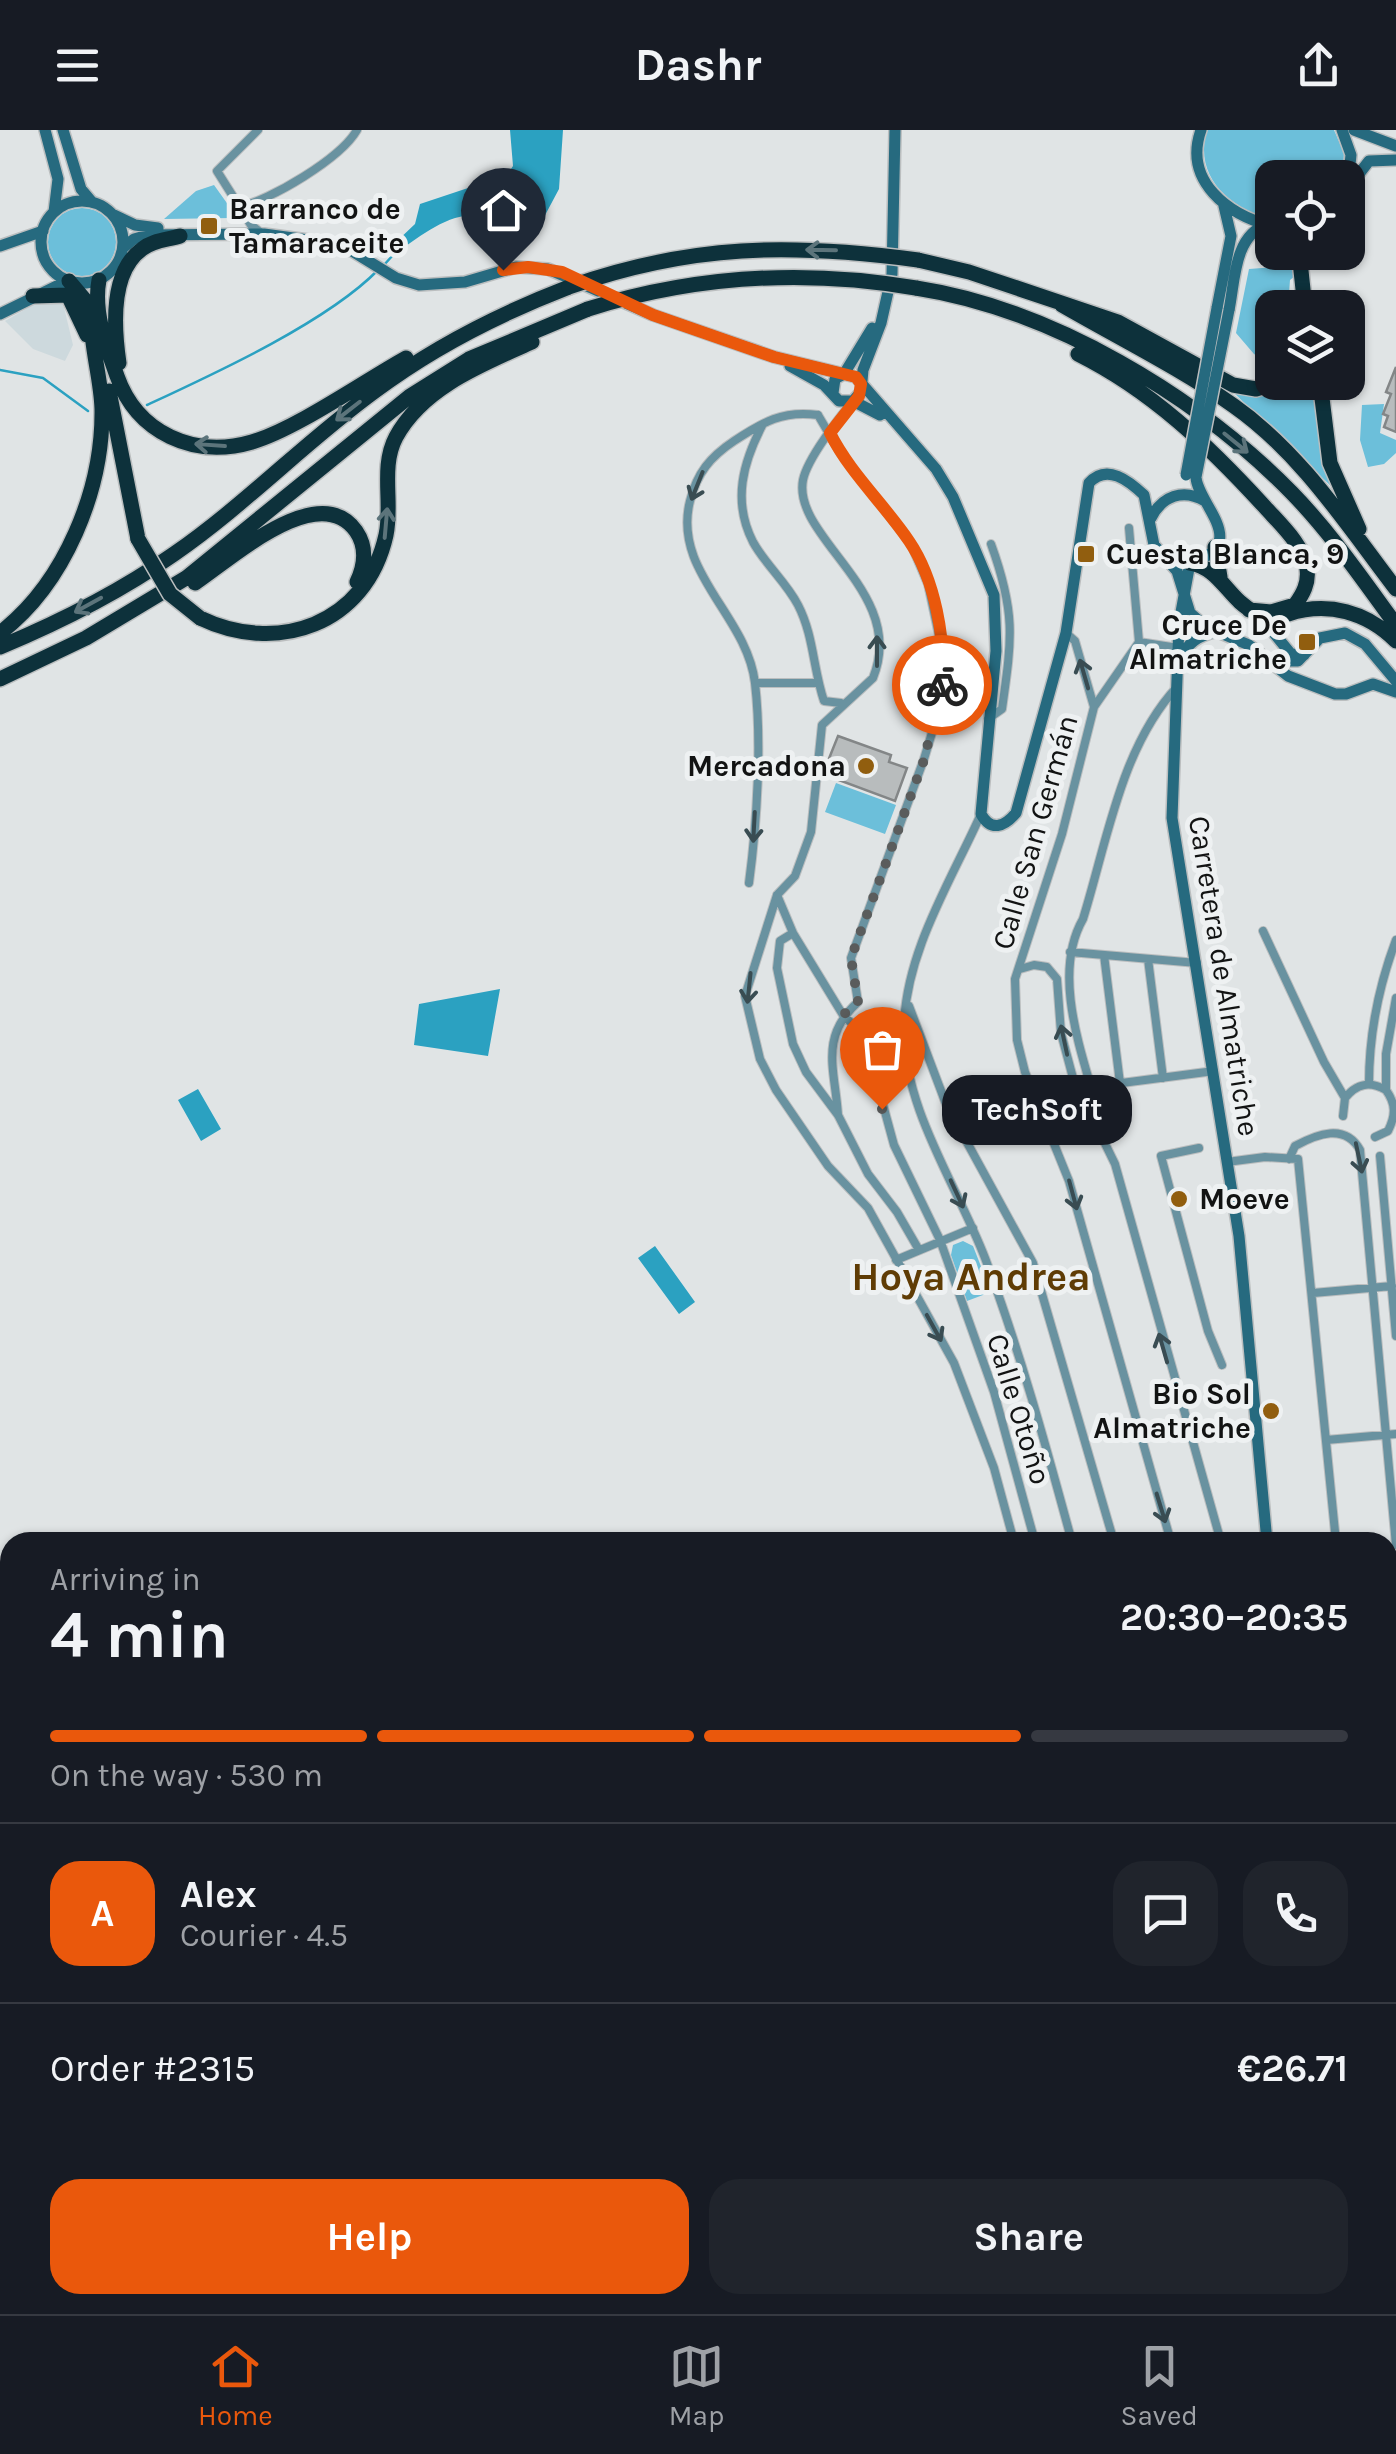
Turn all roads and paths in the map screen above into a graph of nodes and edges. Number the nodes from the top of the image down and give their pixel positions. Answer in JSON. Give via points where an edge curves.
{"nodes":[{"id":1,"x":45,"y":130,"type":"edge"},
{"id":2,"x":63,"y":130,"type":"edge"},
{"id":3,"x":258,"y":130,"type":"edge"},
{"id":4,"x":357,"y":130,"type":"edge"},
{"id":5,"x":894,"y":130,"type":"edge"},
{"id":6,"x":1201,"y":130,"type":"edge"},
{"id":7,"x":1342,"y":130,"type":"edge"},
{"id":8,"x":1354,"y":130,"type":"edge"},
{"id":9,"x":1396,"y":146,"type":"edge"},
{"id":10,"x":1350,"y":160,"type":"edge"},
{"id":11,"x":1396,"y":160,"type":"edge"},
{"id":12,"x":1365,"y":167,"type":"edge"},
{"id":13,"x":92,"y":202,"type":"junction"},
{"id":14,"x":1222,"y":202,"type":"junction"},
{"id":15,"x":238,"y":207,"type":"junction"},
{"id":16,"x":54,"y":212,"type":"junction"},
{"id":17,"x":113,"y":214,"type":"junction"},
{"id":18,"x":1255,"y":219,"type":"edge"},
{"id":19,"x":43,"y":231,"type":"junction"},
{"id":20,"x":217,"y":234,"type":"junction"},
{"id":21,"x":264,"y":234,"type":"junction"},
{"id":22,"x":1255,"y":234,"type":"edge"},
{"id":23,"x":180,"y":236,"type":"junction"},
{"id":24,"x":0,"y":246,"type":"edge"},
{"id":25,"x":123,"y":248,"type":"junction"},
{"id":26,"x":47,"y":264,"type":"junction"},
{"id":27,"x":100,"y":280,"type":"junction"},
{"id":28,"x":68,"y":281,"type":"junction"},
{"id":29,"x":924,"y":289,"type":"junction"},
{"id":30,"x":35,"y":295,"type":"junction"},
{"id":31,"x":518,"y":303,"type":"junction"},
{"id":32,"x":1062,"y":305,"type":"junction"},
{"id":33,"x":884,"y":307,"type":"junction"},
{"id":34,"x":1223,"y":309,"type":"junction"},
{"id":35,"x":0,"y":314,"type":"edge"},
{"id":36,"x":529,"y":337,"type":"junction"},
{"id":37,"x":100,"y":348,"type":"junction"},
{"id":38,"x":774,"y":357,"type":"junction"},
{"id":39,"x":844,"y":374,"type":"junction"},
{"id":40,"x":861,"y":384,"type":"junction"},
{"id":41,"x":1255,"y":389,"type":"edge"},
{"id":42,"x":123,"y":392,"type":"junction"},
{"id":43,"x":1322,"y":400,"type":"edge"},
{"id":44,"x":853,"y":401,"type":"junction"},
{"id":45,"x":826,"y":404,"type":"junction"},
{"id":46,"x":765,"y":420,"type":"junction"},
{"id":47,"x":896,"y":426,"type":"junction"},
{"id":48,"x":830,"y":433,"type":"junction"},
{"id":49,"x":1191,"y":476,"type":"junction"},
{"id":50,"x":1144,"y":495,"type":"junction"},
{"id":51,"x":1176,"y":495,"type":"junction"},
{"id":52,"x":1205,"y":501,"type":"junction"},
{"id":53,"x":1151,"y":519,"type":"junction"},
{"id":54,"x":1129,"y":528,"type":"dead end"},
{"id":55,"x":991,"y":544,"type":"dead end"},
{"id":56,"x":1214,"y":547,"type":"junction"},
{"id":57,"x":1163,"y":557,"type":"junction"},
{"id":58,"x":1190,"y":563,"type":"junction"},
{"id":59,"x":1221,"y":580,"type":"junction"},
{"id":60,"x":1396,"y":581,"type":"edge"},
{"id":61,"x":1396,"y":590,"type":"edge"},
{"id":62,"x":1182,"y":596,"type":"junction"},
{"id":63,"x":342,"y":607,"type":"junction"},
{"id":64,"x":1248,"y":610,"type":"junction"},
{"id":65,"x":1281,"y":616,"type":"junction"},
{"id":66,"x":1396,"y":625,"type":"edge"},
{"id":67,"x":1217,"y":631,"type":"junction"},
{"id":68,"x":0,"y":633,"type":"edge"},
{"id":69,"x":1066,"y":633,"type":"junction"},
{"id":70,"x":1396,"y":641,"type":"edge"},
{"id":71,"x":1138,"y":642,"type":"junction"},
{"id":72,"x":0,"y":647,"type":"edge"},
{"id":73,"x":1178,"y":648,"type":"junction"},
{"id":74,"x":1372,"y":653,"type":"junction"},
{"id":75,"x":1304,"y":656,"type":"junction"},
{"id":76,"x":1263,"y":657,"type":"junction"},
{"id":77,"x":5,"y":677,"type":"edge"},
{"id":78,"x":1177,"y":681,"type":"junction"},
{"id":79,"x":1396,"y":681,"type":"edge"},
{"id":80,"x":755,"y":683,"type":"junction"},
{"id":81,"x":818,"y":683,"type":"junction"},
{"id":82,"x":1363,"y":687,"type":"junction"},
{"id":83,"x":1396,"y":692,"type":"edge"},
{"id":84,"x":848,"y":700,"type":"junction"},
{"id":85,"x":1094,"y":707,"type":"junction"},
{"id":86,"x":988,"y":719,"type":"junction"},
{"id":87,"x":981,"y":814,"type":"junction"},
{"id":88,"x":749,"y":883,"type":"dead end"},
{"id":89,"x":777,"y":895,"type":"junction"},
{"id":90,"x":1263,"y":931,"type":"dead end"},
{"id":91,"x":793,"y":932,"type":"junction"},
{"id":92,"x":1396,"y":940,"type":"edge"},
{"id":93,"x":1070,"y":952,"type":"junction"},
{"id":94,"x":1104,"y":955,"type":"junction"},
{"id":95,"x":1148,"y":959,"type":"junction"},
{"id":96,"x":1196,"y":963,"type":"junction"},
{"id":97,"x":1020,"y":969,"type":"junction"},
{"id":98,"x":1396,"y":998,"type":"edge"},
{"id":99,"x":908,"y":1002,"type":"junction"},
{"id":100,"x":843,"y":1015,"type":"junction"},
{"id":101,"x":1214,"y":1071,"type":"junction"},
{"id":102,"x":1163,"y":1078,"type":"junction"},
{"id":103,"x":1120,"y":1083,"type":"junction"},
{"id":104,"x":1368,"y":1084,"type":"junction"},
{"id":105,"x":1386,"y":1090,"type":"junction"},
{"id":106,"x":1345,"y":1098,"type":"junction"},
{"id":107,"x":838,"y":1116,"type":"junction"},
{"id":108,"x":1342,"y":1116,"type":"dead end"},
{"id":109,"x":1394,"y":1123,"type":"edge"},
{"id":110,"x":1375,"y":1137,"type":"dead end"},
{"id":111,"x":1198,"y":1148,"type":"dead end"},
{"id":112,"x":1380,"y":1156,"type":"dead end"},
{"id":113,"x":1289,"y":1159,"type":"junction"},
{"id":114,"x":1228,"y":1162,"type":"junction"},
{"id":115,"x":973,"y":1228,"type":"junction"},
{"id":116,"x":940,"y":1240,"type":"junction"},
{"id":117,"x":919,"y":1250,"type":"junction"},
{"id":118,"x":896,"y":1260,"type":"junction"},
{"id":119,"x":1394,"y":1286,"type":"edge"},
{"id":120,"x":1372,"y":1288,"type":"junction"},
{"id":121,"x":1314,"y":1293,"type":"junction"},
{"id":122,"x":1396,"y":1336,"type":"edge"},
{"id":123,"x":1222,"y":1364,"type":"dead end"},
{"id":124,"x":1391,"y":1435,"type":"edge"},
{"id":125,"x":1326,"y":1440,"type":"junction"},
{"id":126,"x":1011,"y":1532,"type":"edge"},
{"id":127,"x":1032,"y":1532,"type":"edge"},
{"id":128,"x":1069,"y":1532,"type":"edge"},
{"id":129,"x":1111,"y":1532,"type":"edge"},
{"id":130,"x":1168,"y":1532,"type":"edge"},
{"id":131,"x":1217,"y":1532,"type":"edge"},
{"id":132,"x":1266,"y":1532,"type":"edge"},
{"id":133,"x":1335,"y":1532,"type":"edge"},
{"id":134,"x":1395,"y":1532,"type":"edge"}],
"edges":[{"from":1,"to":16,"type":"main road","via":[[58,179]]},
{"from":2,"to":13,"type":"main road","via":[[81,189]]},
{"from":3,"to":15,"type":"street","via":[[217,171]]},
{"from":4,"to":15,"type":"street","via":[[302,175]]},
{"from":5,"to":33,"type":"main road","via":[[892,274]]},
{"from":6,"to":14,"type":"main road","via":[[1198,168]]},
{"from":7,"to":10,"type":"main road"},
{"from":8,"to":9,"type":"main road"},
{"from":11,"to":12,"type":"main road"},
{"from":13,"to":16,"type":"main road"},
{"from":13,"to":17,"type":"main road"},
{"from":14,"to":18,"type":"main road"},
{"from":14,"to":34,"type":"main road","via":[[1231,236]]},
{"from":15,"to":21,"type":"street"},
{"from":16,"to":19,"type":"main road"},
{"from":17,"to":20,"type":"main road","via":[[135,225]]},
{"from":17,"to":25,"type":"main road"},
{"from":19,"to":24,"type":"main road"},
{"from":19,"to":26,"type":"main road"},
{"from":20,"to":21,"type":"main road"},
{"from":20,"to":23,"type":"main road"},
{"from":21,"to":38,"type":"main road","via":[[323,242],[412,284],[548,269]]},
{"from":22,"to":34,"type":"main road","via":[[1244,241]]},
{"from":23,"to":25,"type":"main road","via":[[139,236]]},
{"from":23,"to":42,"type":"highway","via":[[146,246],[125,274],[116,322]]},
{"from":25,"to":27,"type":"main road","via":[[118,264]]},
{"from":26,"to":28,"type":"main road"},
{"from":26,"to":30,"type":"main road"},
{"from":27,"to":28,"type":"main road"},
{"from":27,"to":37,"type":"highway"},
{"from":28,"to":30,"type":"main road"},
{"from":28,"to":37,"type":"highway","via":[[86,300]]},
{"from":29,"to":36,"type":"highway","bridge":true,"via":[[860,278],[742,277],[678,285],[588,309]]},
{"from":29,"to":64,"type":"highway","via":[[1082,355],[1128,381],[1210,446],[1296,544],[1308,570],[1296,605]]},
{"from":29,"to":66,"type":"highway","one_way":true,"via":[[1028,320],[1174,395],[1293,494]]},
{"from":30,"to":35,"type":"main road"},
{"from":30,"to":37,"type":"highway","via":[[68,295]]},
{"from":32,"to":31,"type":"highway","one_way":true,"bridge":true,"via":[[969,272],[846,250],[710,251]]},
{"from":31,"to":42,"type":"highway","one_way":true,"via":[[256,441],[206,447],[180,441],[138,416]]},
{"from":31,"to":72,"type":"highway","one_way":true,"via":[[373,392],[173,555]]},
{"from":32,"to":41,"type":"highway","via":[[1118,322],[1232,385]]},
{"from":32,"to":61,"type":"highway","via":[[1235,407],[1318,487]]},
{"from":33,"to":39,"type":"main road"},
{"from":33,"to":40,"type":"main road"},
{"from":34,"to":49,"type":"main road","bridge":true},
{"from":63,"to":36,"type":"highway","one_way":true,"via":[[380,555],[397,435],[456,378]]},
{"from":36,"to":77,"type":"highway","via":[[469,359],[410,396],[186,578]]},
{"from":37,"to":42,"type":"highway"},
{"from":37,"to":63,"type":"highway","bridge":true,"via":[[138,539],[170,594],[200,618],[246,635],[301,630]]},
{"from":37,"to":68,"type":"highway","via":[[102,430],[87,496],[59,567]]},
{"from":38,"to":39,"type":"main road"},
{"from":38,"to":45,"type":"main road"},
{"from":39,"to":40,"type":"main road"},
{"from":39,"to":45,"type":"main road"},
{"from":40,"to":44,"type":"main road"},
{"from":40,"to":47,"type":"main road"},
{"from":43,"to":60,"type":"highway","via":[[1340,493]]},
{"from":44,"to":45,"type":"main road"},
{"from":44,"to":47,"type":"main road"},
{"from":44,"to":48,"type":"street"},
{"from":45,"to":46,"type":"street"},
{"from":45,"to":48,"type":"street"},
{"from":46,"to":80,"type":"street","one_way":true,"via":[[713,455],[695,481],[686,518],[698,571],[734,621]]},
{"from":46,"to":81,"type":"street","via":[[746,456],[744,516],[753,542],[797,602],[812,639]]},
{"from":47,"to":86,"type":"main road","via":[[953,497],[994,595],[998,620]]},
{"from":84,"to":48,"type":"street","one_way":true,"via":[[873,678],[879,648],[856,576],[809,514],[802,493],[811,460]]},
{"from":48,"to":100,"type":"street","via":[[912,544],[943,654],[938,713],[851,958],[858,1002]]},
{"from":49,"to":51,"type":"main road"},
{"from":49,"to":52,"type":"main road"},
{"from":50,"to":51,"type":"main road"},
{"from":50,"to":53,"type":"main road"},
{"from":50,"to":69,"type":"main road","via":[[1110,473],[1089,482]]},
{"from":51,"to":52,"type":"main road"},
{"from":51,"to":53,"type":"main road"},
{"from":52,"to":56,"type":"main road","via":[[1219,522]]},
{"from":53,"to":57,"type":"main road","via":[[1151,538]]},
{"from":54,"to":71,"type":"street"},
{"from":55,"to":86,"type":"street","via":[[1012,622],[1002,708]]},
{"from":56,"to":58,"type":"main road"},
{"from":56,"to":59,"type":"highway"},
{"from":57,"to":58,"type":"main road"},
{"from":57,"to":62,"type":"main road","via":[[1176,571]]},
{"from":58,"to":59,"type":"highway"},
{"from":58,"to":62,"type":"main road","name":"Carretera de Almatriche"},
{"from":59,"to":64,"type":"highway"},
{"from":62,"to":67,"type":"main road","via":[[1190,613]]},
{"from":62,"to":73,"type":"main road","name":"Carretera de Almatriche"},
{"from":63,"to":77,"type":"highway","via":[[362,571],[363,542],[342,517],[304,514],[88,647]]},
{"from":64,"to":65,"type":"highway"},
{"from":65,"to":70,"type":"highway","via":[[1300,610],[1354,613]]},
{"from":65,"to":75,"type":"main road","via":[[1273,632],[1292,654]]},
{"from":67,"to":76,"type":"main road"},
{"from":67,"to":78,"type":"main road","via":[[1184,651]]},
{"from":85,"to":69,"type":"street","name":"Calle San Germán","one_way":true,"via":[[1075,642]]},
{"from":69,"to":87,"type":"main road","via":[[1016,813],[995,827]]},
{"from":71,"to":73,"type":"street"},
{"from":71,"to":85,"type":"street","name":"Calle San Germán"},
{"from":73,"to":78,"type":"main road","name":"Carretera de Almatriche"},
{"from":74,"to":75,"type":"main road","via":[[1356,637],[1332,633]]},
{"from":74,"to":79,"type":"main road"},
{"from":74,"to":82,"type":"main road"},
{"from":75,"to":76,"type":"main road","via":[[1280,664]]},
{"from":76,"to":82,"type":"main road","via":[[1288,676],[1335,694]]},
{"from":78,"to":93,"type":"street","via":[[1131,762]]},
{"from":78,"to":96,"type":"main road","name":"Carretera de Almatriche","via":[[1172,818]]},
{"from":80,"to":81,"type":"street"},
{"from":80,"to":88,"type":"street","one_way":true},
{"from":81,"to":84,"type":"street","via":[[824,701],[836,706]]},
{"from":82,"to":83,"type":"main road"},
{"from":84,"to":89,"type":"street","via":[[822,725],[812,832],[795,876]]},
{"from":85,"to":97,"type":"street","name":"Calle San Germán"},
{"from":86,"to":87,"type":"main road"},
{"from":87,"to":99,"type":"street","via":[[926,936]]},
{"from":89,"to":91,"type":"street","name":"Calle Otoño"},
{"from":89,"to":118,"type":"street","one_way":true,"via":[[745,996],[760,1059],[828,1166],[868,1208]]},
{"from":90,"to":106,"type":"street"},
{"from":91,"to":100,"type":"street","name":"Calle Otoño"},
{"from":91,"to":107,"type":"street","via":[[780,941],[777,968],[794,1044]]},
{"from":92,"to":104,"type":"street","via":[[1369,1039]]},
{"from":93,"to":94,"type":"street"},
{"from":93,"to":103,"type":"street","via":[[1072,1012],[1091,1087]]},
{"from":94,"to":95,"type":"street"},
{"from":94,"to":103,"type":"street"},
{"from":95,"to":96,"type":"street"},
{"from":95,"to":102,"type":"street"},
{"from":96,"to":101,"type":"main road","name":"Carretera de Almatriche"},
{"from":97,"to":130,"type":"street","name":"Calle San Germán","one_way":true,"via":[[1014,997],[1024,1072],[1069,1180]]},
{"from":131,"to":97,"type":"street","one_way":true,"via":[[1115,1164],[1074,1078],[1061,1033],[1057,979],[1047,967]]},
{"from":98,"to":105,"type":"street"},
{"from":99,"to":115,"type":"street","one_way":true,"via":[[904,1030],[919,1112]]},
{"from":99,"to":129,"type":"street","via":[[946,1104],[1032,1264]]},
{"from":100,"to":107,"type":"street","via":[[831,1038]]},
{"from":100,"to":116,"type":"street","name":"Calle Otoño","via":[[864,1035],[894,1144]]},
{"from":101,"to":102,"type":"street"},
{"from":101,"to":114,"type":"main road","name":"Carretera de Almatriche"},
{"from":102,"to":103,"type":"street"},
{"from":104,"to":105,"type":"street"},
{"from":104,"to":106,"type":"street"},
{"from":105,"to":109,"type":"street"},
{"from":106,"to":108,"type":"street"},
{"from":107,"to":117,"type":"street"},
{"from":109,"to":110,"type":"street"},
{"from":111,"to":123,"type":"street","via":[[1161,1156]]},
{"from":112,"to":119,"type":"street"},
{"from":113,"to":114,"type":"street"},
{"from":113,"to":120,"type":"street","one_way":true,"via":[[1308,1139],[1342,1133],[1354,1140]]},
{"from":113,"to":121,"type":"street","via":[[1298,1159]]},
{"from":114,"to":132,"type":"main road","name":"Carretera de Almatriche"},
{"from":115,"to":116,"type":"street"},
{"from":115,"to":128,"type":"street","via":[[1028,1380]]},
{"from":116,"to":117,"type":"street"},
{"from":116,"to":127,"type":"street","name":"Calle Otoño","via":[[994,1392]]},
{"from":117,"to":118,"type":"street"},
{"from":118,"to":126,"type":"street","one_way":true,"via":[[954,1363]]},
{"from":119,"to":120,"type":"street"},
{"from":119,"to":122,"type":"street"},
{"from":120,"to":121,"type":"street"},
{"from":120,"to":124,"type":"street"},
{"from":121,"to":125,"type":"street"},
{"from":124,"to":125,"type":"street"},
{"from":124,"to":134,"type":"street"},
{"from":125,"to":133,"type":"street"}]}
